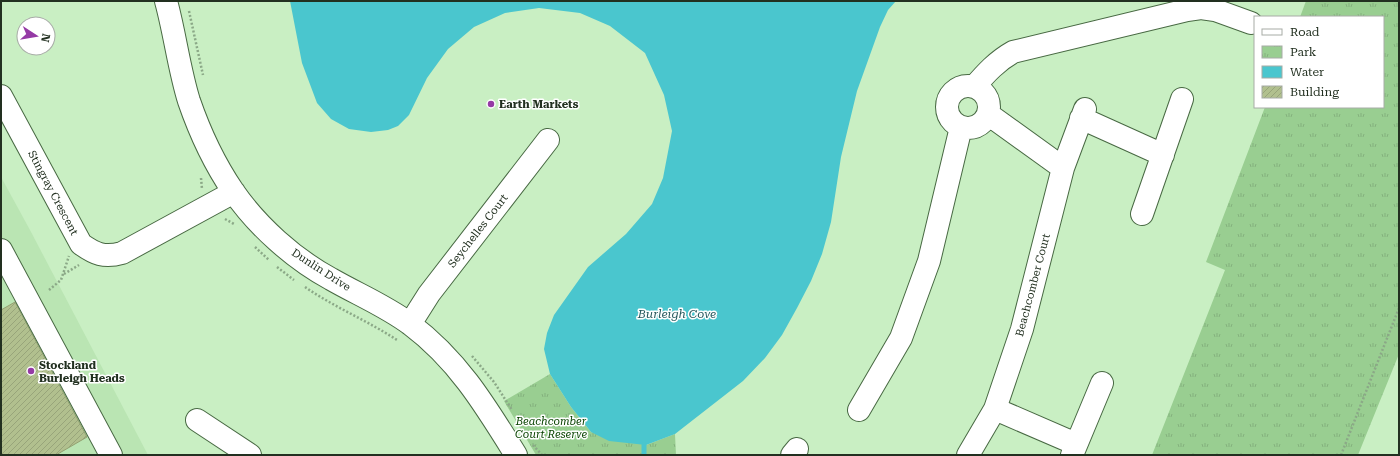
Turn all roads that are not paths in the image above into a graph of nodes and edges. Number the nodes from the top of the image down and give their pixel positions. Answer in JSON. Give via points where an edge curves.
{"nodes":[{"id":1,"x":166,"y":1,"type":"edge"},
{"id":2,"x":1251,"y":23,"type":"dead end"},
{"id":3,"x":974,"y":87,"type":"junction"},
{"id":4,"x":1,"y":96,"type":"edge"},
{"id":5,"x":1182,"y":99,"type":"dead end"},
{"id":6,"x":988,"y":114,"type":"junction"},
{"id":7,"x":961,"y":127,"type":"junction"},
{"id":8,"x":548,"y":140,"type":"dead end"},
{"id":9,"x":1163,"y":155,"type":"junction"},
{"id":10,"x":1063,"y":168,"type":"junction"},
{"id":11,"x":234,"y":192,"type":"junction"},
{"id":12,"x":1142,"y":214,"type":"dead end"},
{"id":13,"x":1,"y":250,"type":"edge"},
{"id":14,"x":404,"y":332,"type":"junction"},
{"id":15,"x":1102,"y":383,"type":"dead end"},
{"id":16,"x":995,"y":409,"type":"junction"},
{"id":17,"x":859,"y":410,"type":"dead end"},
{"id":18,"x":197,"y":420,"type":"dead end"},
{"id":19,"x":524,"y":450,"type":"edge"},
{"id":20,"x":1074,"y":450,"type":"edge"},
{"id":21,"x":111,"y":455,"type":"edge"},
{"id":22,"x":250,"y":455,"type":"edge"},
{"id":23,"x":968,"y":455,"type":"edge"}],
"edges":[{"from":1,"to":11,"type":"street","name":"Dunlin Drive","via":[[189,100],[198,127]]},
{"from":2,"to":3,"type":"street","via":[[1216,10],[1187,10],[1014,52],[995,64]]},
{"from":3,"to":6,"type":"street","via":[[985,94],[988,100]]},
{"from":3,"to":7,"type":"street","via":[[960,87],[949,97],[949,118]]},
{"from":4,"to":11,"type":"street","name":"Stingray Crescent","via":[[80,244],[92,252],[112,256],[122,253]]},
{"from":5,"to":9,"type":"street"},
{"from":6,"to":7,"type":"street","via":[[985,120],[974,127]]},
{"from":6,"to":10,"type":"street"},
{"from":7,"to":17,"type":"street","via":[[929,261],[901,338]]},
{"from":8,"to":14,"type":"street","name":"Seychelles Court","via":[[429,294]]},
{"from":9,"to":10,"type":"street","name":"Beachcomber Court","via":[[1083,113]]},
{"from":9,"to":12,"type":"street"},
{"from":10,"to":16,"type":"street","name":"Beachcomber Court","via":[[1022,329]]},
{"from":11,"to":14,"type":"street","name":"Dunlin Drive","via":[[283,246],[330,279],[381,305]]},
{"from":13,"to":21,"type":"street"},
{"from":14,"to":19,"type":"street","name":"Dunlin Drive","via":[[443,352]]},
{"from":15,"to":20,"type":"street"},
{"from":16,"to":20,"type":"street"},
{"from":16,"to":23,"type":"street","name":"Beachcomber Court"},
{"from":18,"to":22,"type":"street"}]}
